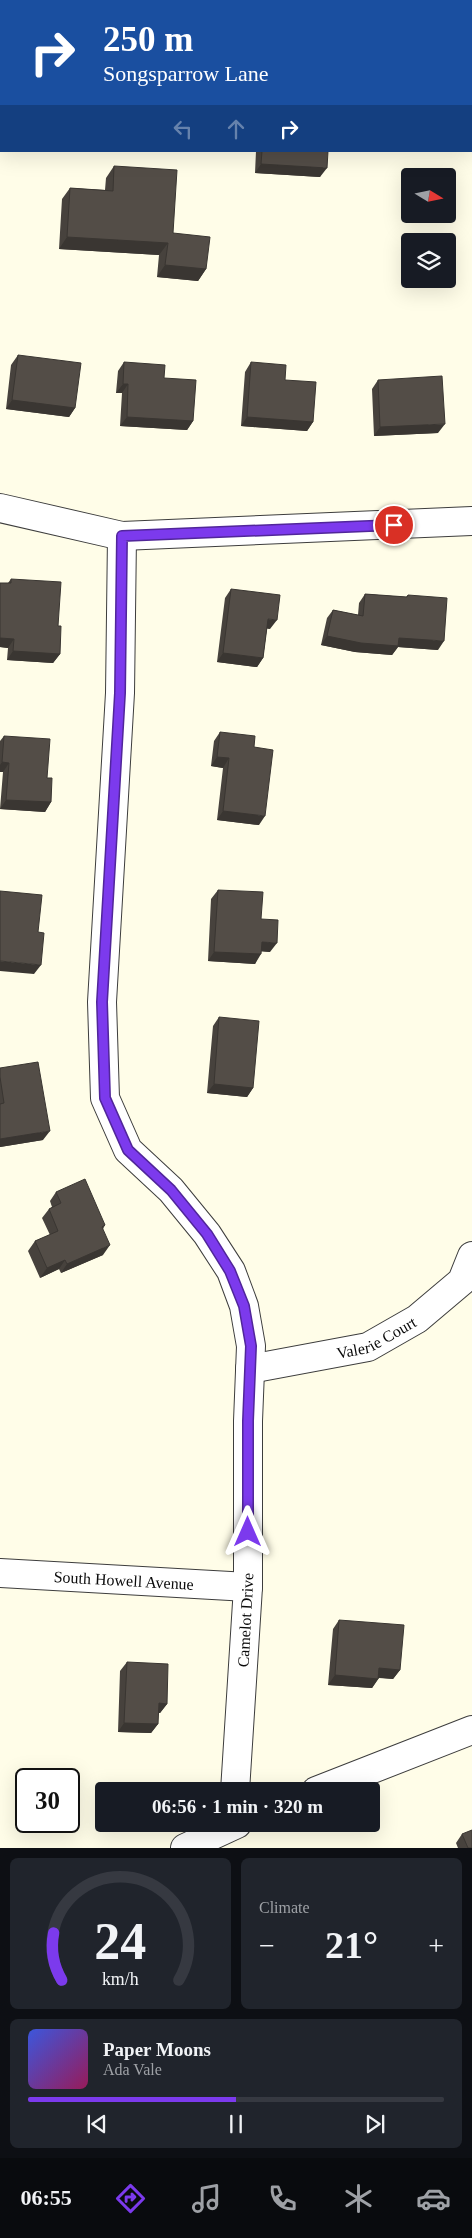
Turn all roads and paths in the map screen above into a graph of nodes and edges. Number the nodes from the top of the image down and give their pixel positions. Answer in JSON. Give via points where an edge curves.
{"nodes":[{"id":1,"x":0,"y":508,"type":"edge"},
{"id":2,"x":472,"y":522,"type":"edge"},
{"id":3,"x":122,"y":536,"type":"junction"},
{"id":4,"x":472,"y":1256,"type":"edge"},
{"id":5,"x":250,"y":1369,"type":"junction"},
{"id":6,"x":0,"y":1573,"type":"edge"},
{"id":7,"x":248,"y":1587,"type":"junction"},
{"id":8,"x":472,"y":1730,"type":"edge"},
{"id":9,"x":236,"y":1782,"type":"edge"},
{"id":10,"x":339,"y":1782,"type":"edge"},
{"id":11,"x":218,"y":1832,"type":"edge"},
{"id":12,"x":185,"y":1848,"type":"edge"}],
"edges":[{"from":1,"to":3,"type":"street"},
{"from":2,"to":3,"type":"street"},
{"from":3,"to":5,"type":"street","name":"Camelot Drive","via":[[120,693],[102,1002],[105,1098],[128,1150],[171,1190],[207,1234],[230,1271],[244,1306],[251,1346]]},
{"from":4,"to":5,"type":"street","name":"Valerie Court","via":[[462,1281],[417,1319],[368,1347]]},
{"from":5,"to":7,"type":"street","name":"Camelot Drive"},
{"from":6,"to":7,"type":"street","name":"South Howell Avenue"},
{"from":7,"to":9,"type":"street","name":"Camelot Drive"},
{"from":8,"to":10,"type":"street"},
{"from":11,"to":12,"type":"street"}]}
